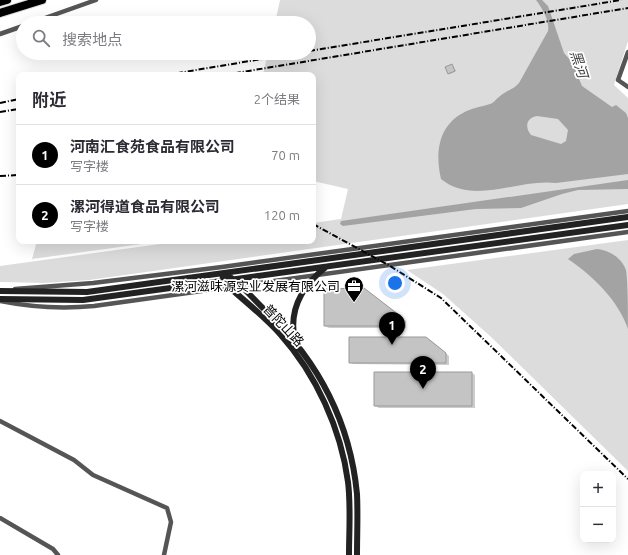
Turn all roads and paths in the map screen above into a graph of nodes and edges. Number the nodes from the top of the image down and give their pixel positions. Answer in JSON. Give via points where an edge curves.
{"nodes":[{"id":1,"x":7,"y":0,"type":"edge"},
{"id":2,"x":42,"y":0,"type":"edge"},
{"id":3,"x":96,"y":0,"type":"edge"},
{"id":4,"x":0,"y":2,"type":"edge"},
{"id":5,"x":0,"y":13,"type":"edge"},
{"id":6,"x":50,"y":16,"type":"edge"},
{"id":7,"x":16,"y":28,"type":"edge"},
{"id":8,"x":0,"y":34,"type":"edge"},
{"id":9,"x":628,"y":52,"type":"edge"},
{"id":10,"x":628,"y":87,"type":"edge"},
{"id":11,"x":628,"y":211,"type":"edge"},
{"id":12,"x":628,"y":217,"type":"edge"},
{"id":13,"x":628,"y":225,"type":"edge"},
{"id":14,"x":628,"y":232,"type":"edge"},
{"id":15,"x":328,"y":266,"type":"junction"},
{"id":16,"x":223,"y":270,"type":"junction"},
{"id":17,"x":316,"y":275,"type":"junction"},
{"id":18,"x":234,"y":279,"type":"junction"},
{"id":19,"x":222,"y":281,"type":"junction"},
{"id":20,"x":241,"y":286,"type":"junction"},
{"id":21,"x":230,"y":288,"type":"junction"},
{"id":22,"x":0,"y":291,"type":"edge"},
{"id":23,"x":0,"y":300,"type":"edge"},
{"id":24,"x":296,"y":343,"type":"junction"},
{"id":25,"x":0,"y":421,"type":"edge"},
{"id":26,"x":0,"y":518,"type":"edge"},
{"id":27,"x":58,"y":555,"type":"edge"},
{"id":28,"x":164,"y":555,"type":"edge"},
{"id":29,"x":349,"y":555,"type":"edge"},
{"id":30,"x":357,"y":555,"type":"edge"}],
"edges":[{"from":1,"to":4,"type":"highway"},
{"from":2,"to":5,"type":"highway"},
{"from":3,"to":6,"type":"street"},
{"from":7,"to":8,"type":"street"},
{"from":9,"to":10,"type":"street","via":[[618,80]]},
{"from":11,"to":16,"type":"street"},
{"from":12,"to":16,"type":"main road"},
{"from":13,"to":15,"type":"main road"},
{"from":14,"to":17,"type":"street"},
{"from":15,"to":17,"type":"main road"},
{"from":15,"to":18,"type":"main road"},
{"from":16,"to":18,"type":"main road","name":"普陀山路"},
{"from":16,"to":19,"type":"main road"},
{"from":16,"to":22,"type":"main road","via":[[87,292]]},
{"from":17,"to":20,"type":"street"},
{"from":17,"to":24,"type":"main road","via":[[299,297],[294,312],[292,329]]},
{"from":18,"to":19,"type":"main road"},
{"from":18,"to":20,"type":"main road","name":"普陀山路"},
{"from":19,"to":21,"type":"main road","name":"普陀山路"},
{"from":19,"to":23,"type":"main road","via":[[83,300]]},
{"from":20,"to":21,"type":"street"},
{"from":20,"to":24,"type":"main road","name":"普陀山路"},
{"from":21,"to":23,"type":"street","via":[[81,308],[18,304]]},
{"from":21,"to":29,"type":"main road","name":"普陀山路","via":[[280,334],[301,360],[321,396],[338,436],[348,481]]},
{"from":24,"to":30,"type":"main road","name":"普陀山路","via":[[311,362],[332,398],[344,432],[357,495]]},
{"from":25,"to":28,"type":"street","via":[[74,460],[93,476],[167,508],[171,522]]},
{"from":26,"to":27,"type":"street","via":[[54,549]]}]}
